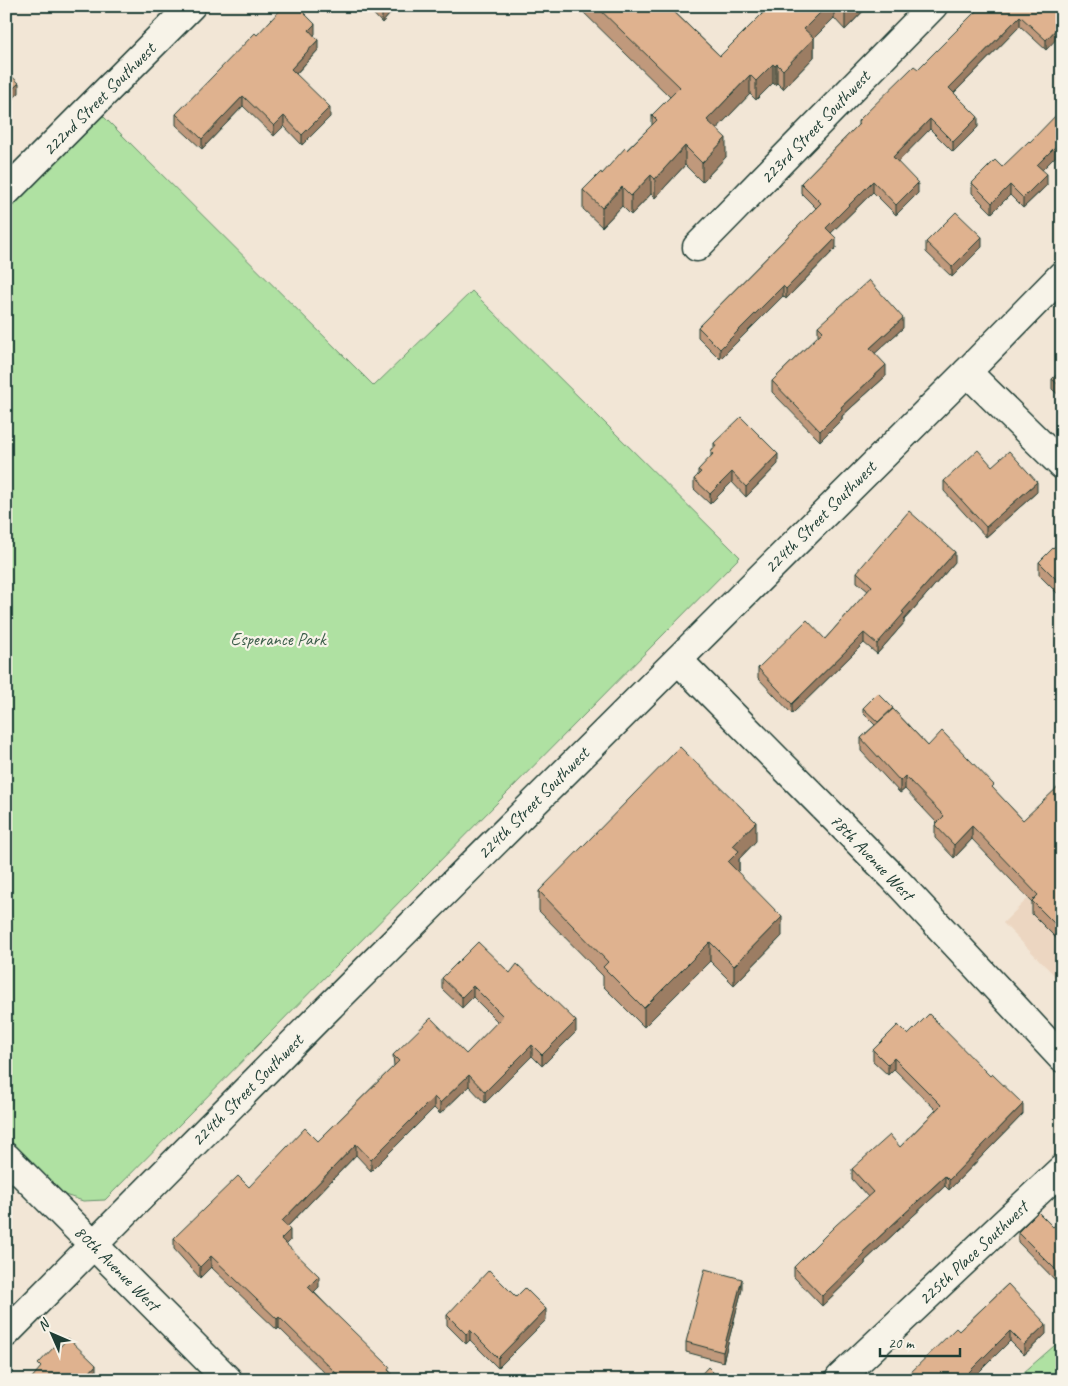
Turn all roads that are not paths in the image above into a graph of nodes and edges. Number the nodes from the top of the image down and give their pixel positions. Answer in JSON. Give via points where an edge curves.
{"nodes":[{"id":1,"x":191,"y":6,"type":"edge"},
{"id":2,"x":933,"y":6,"type":"edge"},
{"id":3,"x":6,"y":192,"type":"edge"},
{"id":4,"x":697,"y":247,"type":"dead end"},
{"id":5,"x":1062,"y":275,"type":"edge"},
{"id":6,"x":967,"y":372,"type":"junction"},
{"id":7,"x":1062,"y":465,"type":"edge"},
{"id":8,"x":678,"y":660,"type":"junction"},
{"id":9,"x":1062,"y":1058,"type":"edge"},
{"id":10,"x":6,"y":1157,"type":"edge"},
{"id":11,"x":1062,"y":1168,"type":"edge"},
{"id":12,"x":94,"y":1245,"type":"junction"},
{"id":13,"x":6,"y":1333,"type":"edge"},
{"id":14,"x":840,"y":1378,"type":"dead end"},
{"id":15,"x":228,"y":1380,"type":"edge"}],
"edges":[{"from":1,"to":3,"type":"street","name":"222nd Street Southwest"},
{"from":2,"to":4,"type":"street","name":"223rd Street Southwest"},
{"from":5,"to":6,"type":"street","name":"224th Street Southwest"},
{"from":6,"to":7,"type":"street"},
{"from":6,"to":8,"type":"street","name":"224th Street Southwest"},
{"from":8,"to":9,"type":"street","name":"78th Avenue West","via":[[892,876]]},
{"from":8,"to":12,"type":"street","name":"224th Street Southwest"},
{"from":10,"to":12,"type":"street","name":"80th Avenue West"},
{"from":11,"to":14,"type":"street","name":"225th Place Southwest"},
{"from":12,"to":13,"type":"street","name":"224th Street Southwest"},
{"from":12,"to":15,"type":"street","name":"80th Avenue West"}]}
